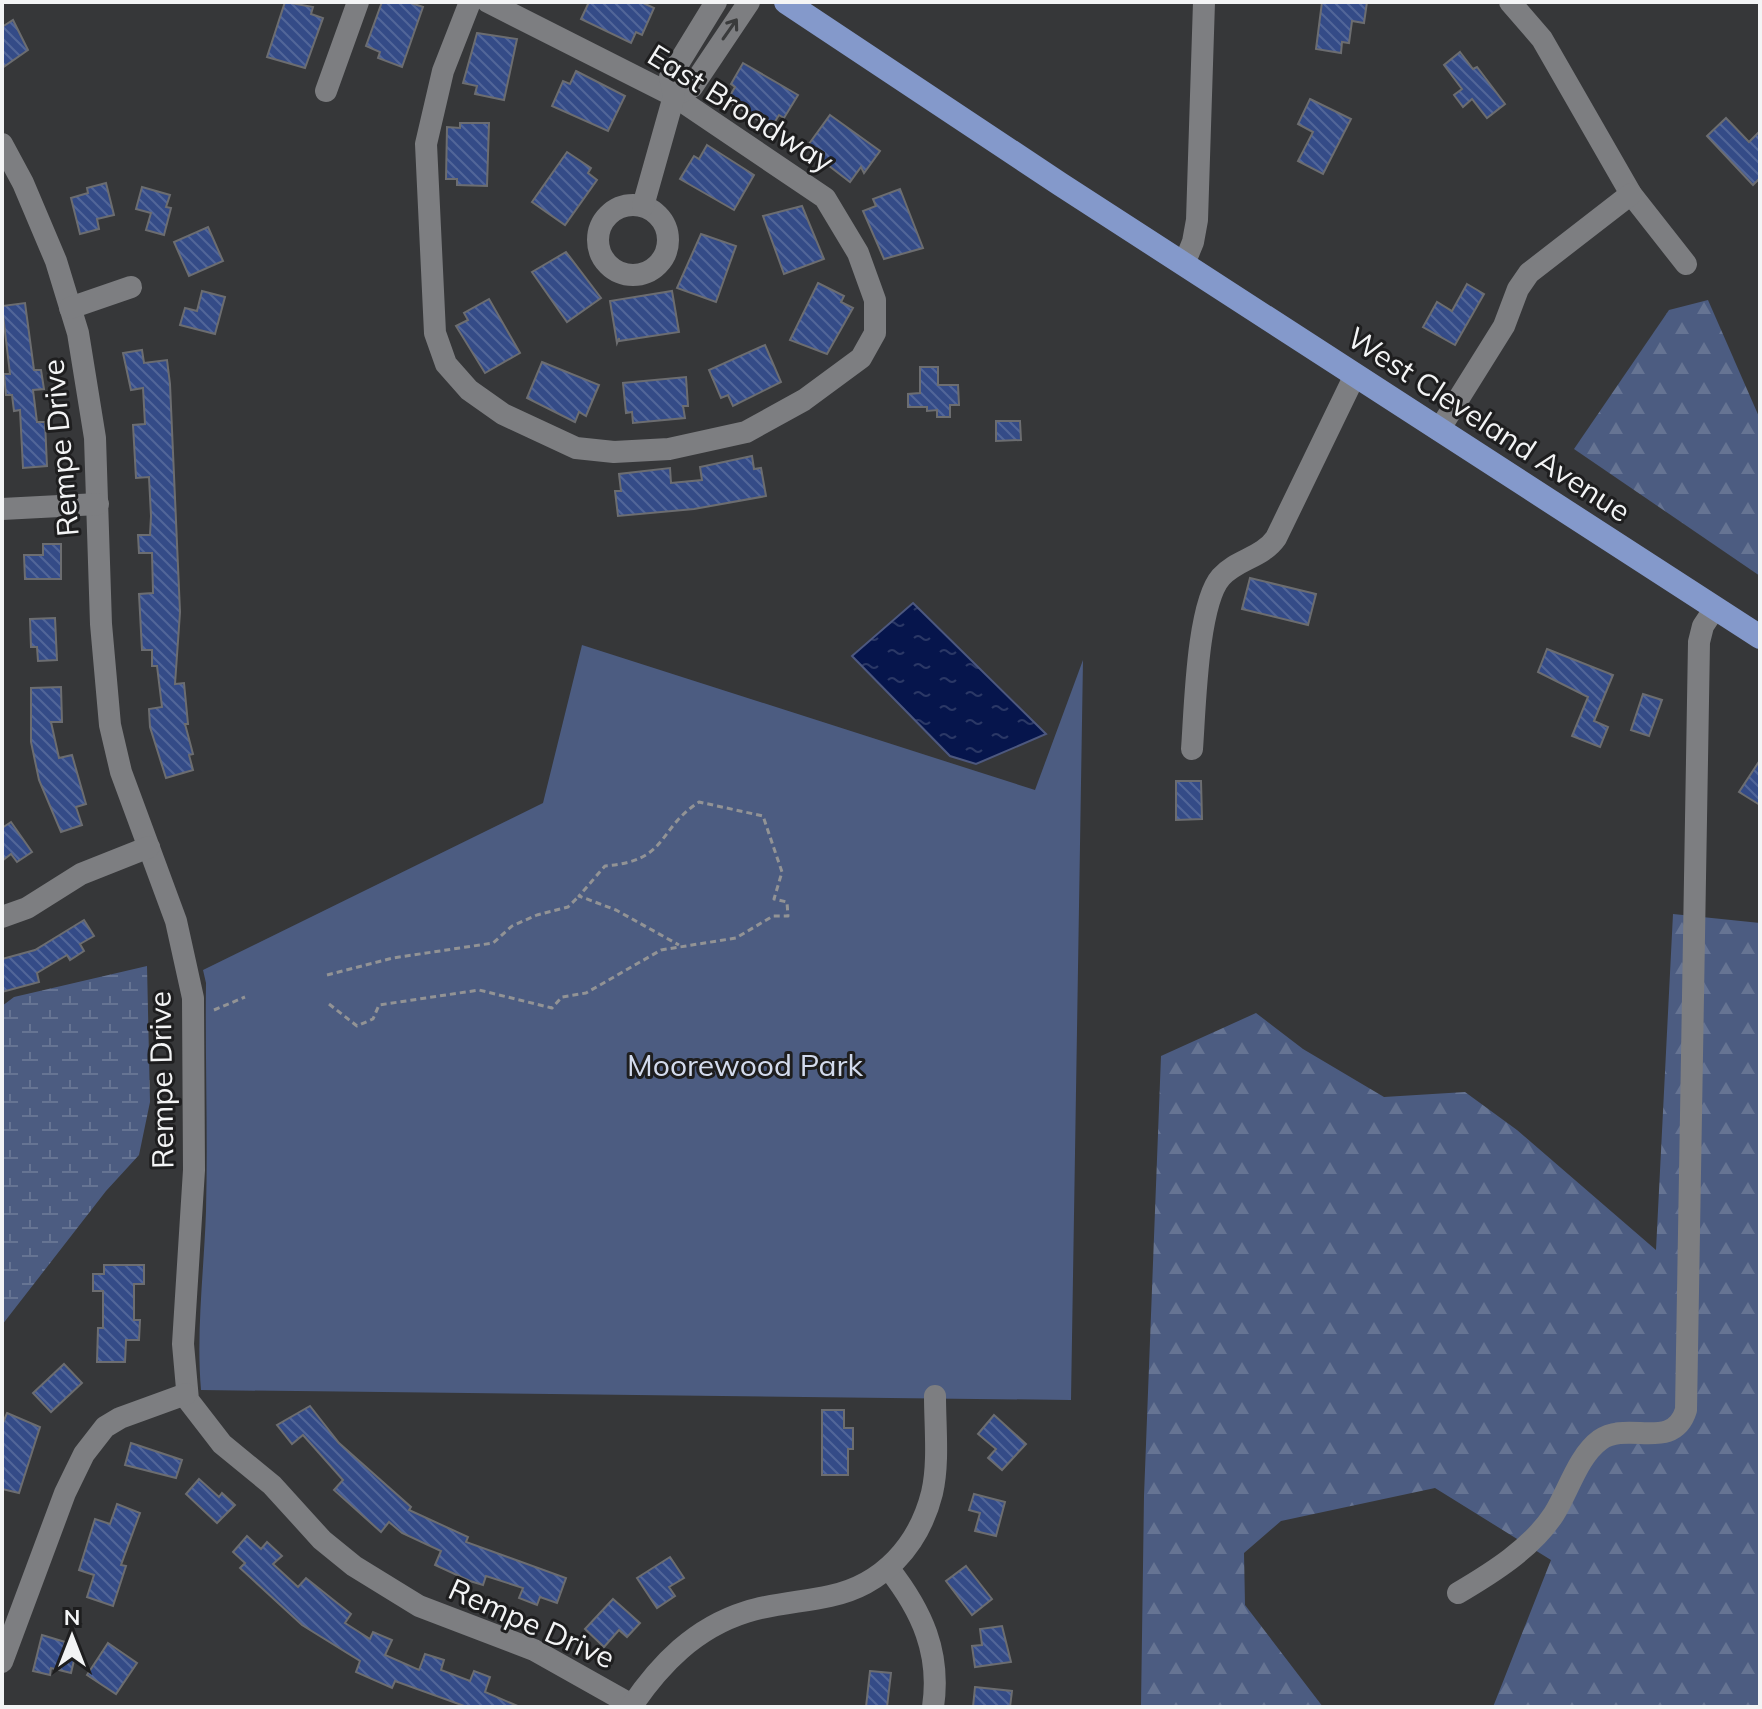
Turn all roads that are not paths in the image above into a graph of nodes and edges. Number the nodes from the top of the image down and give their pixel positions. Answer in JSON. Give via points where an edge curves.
{"nodes":[{"id":1,"x":358,"y":2,"type":"edge"},
{"id":2,"x":470,"y":2,"type":"edge"},
{"id":3,"x":488,"y":2,"type":"edge"},
{"id":4,"x":716,"y":2,"type":"edge"},
{"id":5,"x":749,"y":2,"type":"edge"},
{"id":6,"x":786,"y":2,"type":"edge"},
{"id":7,"x":1204,"y":2,"type":"edge"},
{"id":8,"x":1510,"y":2,"type":"edge"},
{"id":9,"x":326,"y":91,"type":"dead end"},
{"id":10,"x":674,"y":96,"type":"junction"},
{"id":11,"x":2,"y":144,"type":"edge"},
{"id":12,"x":1631,"y":194,"type":"junction"},
{"id":13,"x":643,"y":206,"type":"dead end"},
{"id":14,"x":1184,"y":264,"type":"junction"},
{"id":15,"x":1686,"y":264,"type":"dead end"},
{"id":16,"x":131,"y":287,"type":"dead end"},
{"id":17,"x":70,"y":308,"type":"junction"},
{"id":18,"x":1355,"y":375,"type":"junction"},
{"id":19,"x":1439,"y":430,"type":"junction"},
{"id":20,"x":98,"y":504,"type":"junction"},
{"id":21,"x":2,"y":509,"type":"edge"},
{"id":22,"x":1715,"y":608,"type":"junction"},
{"id":23,"x":1760,"y":637,"type":"edge"},
{"id":24,"x":1192,"y":749,"type":"dead end"},
{"id":25,"x":149,"y":847,"type":"junction"},
{"id":26,"x":2,"y":917,"type":"edge"},
{"id":27,"x":186,"y":1394,"type":"junction"},
{"id":28,"x":935,"y":1396,"type":"dead end"},
{"id":29,"x":889,"y":1569,"type":"junction"},
{"id":30,"x":1458,"y":1593,"type":"dead end"},
{"id":31,"x":2,"y":1662,"type":"edge"},
{"id":32,"x":631,"y":1706,"type":"edge"},
{"id":33,"x":933,"y":1707,"type":"edge"}],
"edges":[{"from":1,"to":9,"type":"street"},
{"from":2,"to":10,"type":"street","name":"East Broadway","via":[[443,71],[426,144],[435,333],[446,364],[469,390],[503,414],[576,448],[669,449],[746,432],[843,374],[861,358],[875,333],[877,312],[869,281],[825,198]]},
{"from":3,"to":10,"type":"street","name":"East Broadway"},
{"from":4,"to":10,"type":"street","via":[[670,77]]},
{"from":10,"to":5,"type":"street","one_way":true,"via":[[692,87]]},
{"from":6,"to":14,"type":"main road"},
{"from":7,"to":14,"type":"street","via":[[1197,220]]},
{"from":8,"to":12,"type":"street","via":[[1542,39]]},
{"from":10,"to":13,"type":"street"},
{"from":11,"to":17,"type":"street","name":"Rempe Drive","via":[[51,248]]},
{"from":12,"to":15,"type":"street"},
{"from":12,"to":19,"type":"street","via":[[1529,273],[1504,326]]},
{"from":14,"to":18,"type":"main road","name":"West Cleveland Avenue"},
{"from":16,"to":17,"type":"street"},
{"from":17,"to":20,"type":"street","name":"Rempe Drive","via":[[87,373]]},
{"from":18,"to":19,"type":"main road","name":"West Cleveland Avenue"},
{"from":18,"to":24,"type":"street","via":[[1276,538],[1268,550],[1219,579],[1210,597]]},
{"from":19,"to":22,"type":"main road","name":"West Cleveland Avenue"},
{"from":20,"to":21,"type":"street"},
{"from":20,"to":25,"type":"street","name":"Rempe Drive","via":[[106,698],[121,772]]},
{"from":22,"to":23,"type":"main road","name":"West Cleveland Avenue"},
{"from":22,"to":30,"type":"street","via":[[1699,642],[1686,1410],[1678,1426],[1664,1433],[1619,1433],[1601,1440],[1542,1531]]},
{"from":25,"to":26,"type":"street","via":[[81,874],[27,908]]},
{"from":25,"to":27,"type":"street","name":"Rempe Drive","via":[[176,921],[196,1030],[183,1344]]},
{"from":27,"to":31,"type":"street","via":[[120,1418],[105,1427],[84,1454]]},
{"from":27,"to":32,"type":"street","name":"Rempe Drive","via":[[211,1433],[354,1566],[419,1606],[534,1650]]},
{"from":28,"to":29,"type":"street","via":[[931,1495],[913,1538]]},
{"from":29,"to":32,"type":"street","via":[[832,1596],[746,1612],[711,1627],[675,1652]]},
{"from":29,"to":33,"type":"street","via":[[922,1618],[932,1647]]}]}
